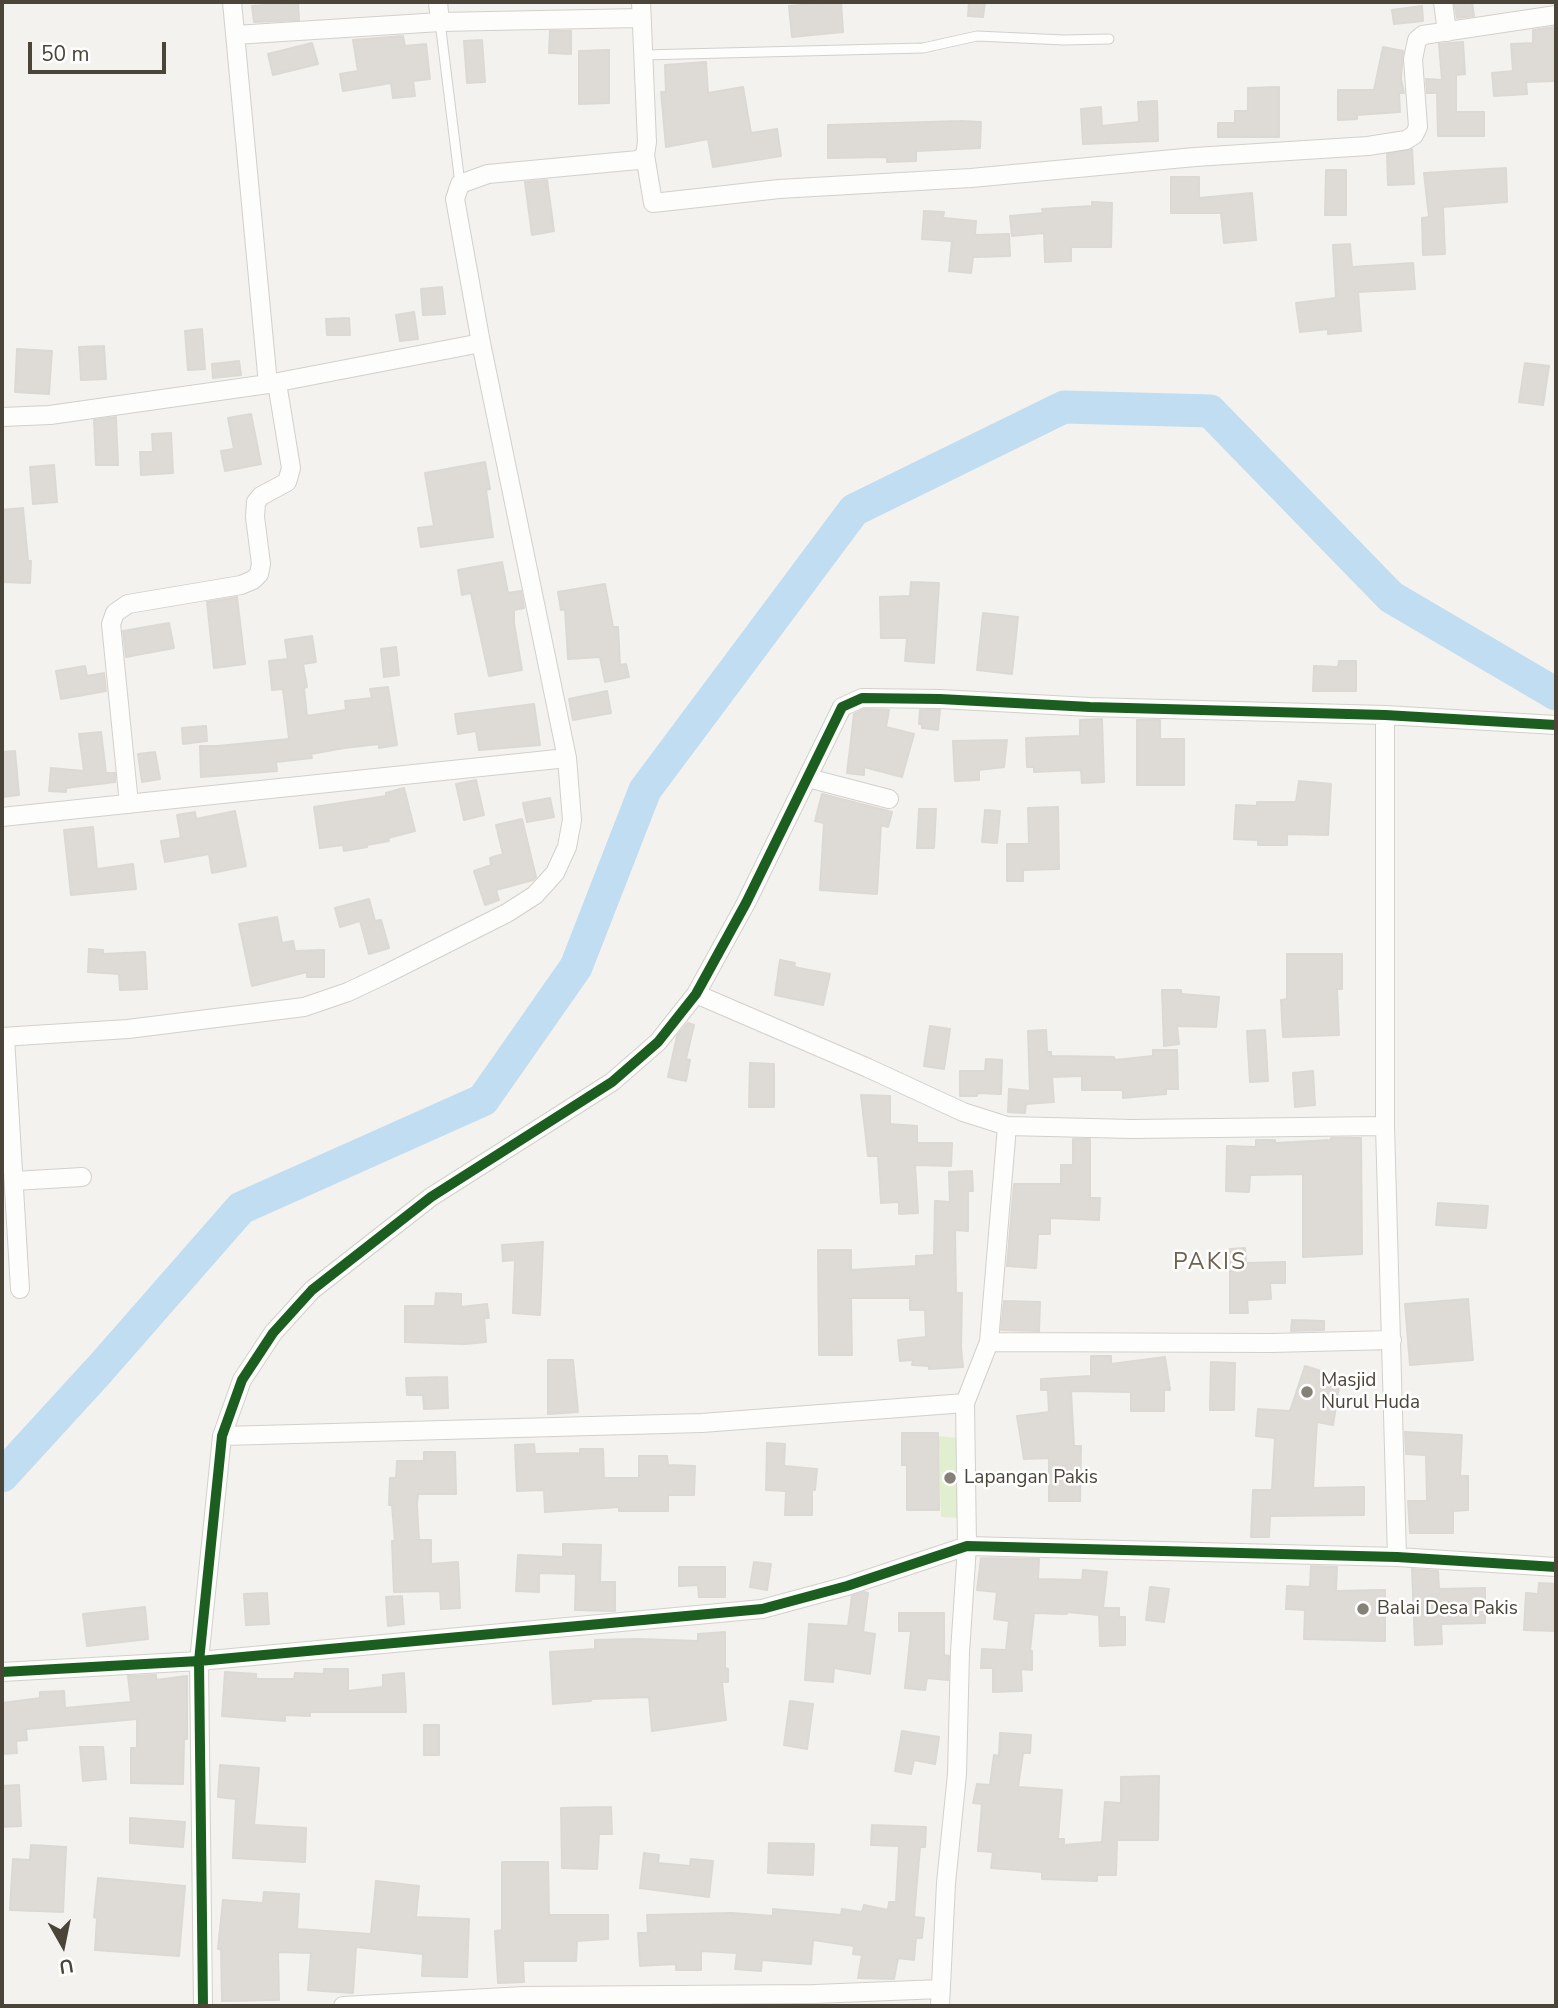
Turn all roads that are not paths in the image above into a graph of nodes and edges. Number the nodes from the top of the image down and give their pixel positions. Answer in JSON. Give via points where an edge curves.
{"nodes":[{"id":1,"x":232,"y":2,"type":"edge"},
{"id":2,"x":438,"y":2,"type":"edge"},
{"id":3,"x":1443,"y":2,"type":"edge"},
{"id":4,"x":640,"y":10,"type":"edge"},
{"id":5,"x":1556,"y":15,"type":"edge"},
{"id":6,"x":440,"y":22,"type":"junction"},
{"id":7,"x":1447,"y":32,"type":"junction"},
{"id":8,"x":235,"y":35,"type":"junction"},
{"id":9,"x":1109,"y":39,"type":"dead end"},
{"id":10,"x":643,"y":55,"type":"junction"},
{"id":11,"x":645,"y":155,"type":"junction"},
{"id":12,"x":460,"y":184,"type":"junction"},
{"id":13,"x":481,"y":343,"type":"junction"},
{"id":14,"x":273,"y":383,"type":"junction"},
{"id":15,"x":2,"y":417,"type":"edge"},
{"id":16,"x":1385,"y":715,"type":"junction"},
{"id":17,"x":1556,"y":725,"type":"edge"},
{"id":18,"x":567,"y":758,"type":"junction"},
{"id":19,"x":808,"y":778,"type":"junction"},
{"id":20,"x":889,"y":799,"type":"dead end"},
{"id":21,"x":129,"y":804,"type":"junction"},
{"id":22,"x":2,"y":817,"type":"edge"},
{"id":23,"x":696,"y":994,"type":"junction"},
{"id":24,"x":4,"y":1037,"type":"edge"},
{"id":25,"x":1007,"y":1126,"type":"junction"},
{"id":26,"x":1385,"y":1126,"type":"junction"},
{"id":27,"x":82,"y":1177,"type":"dead end"},
{"id":28,"x":14,"y":1181,"type":"junction"},
{"id":29,"x":20,"y":1289,"type":"dead end"},
{"id":30,"x":1392,"y":1340,"type":"junction"},
{"id":31,"x":989,"y":1342,"type":"junction"},
{"id":32,"x":965,"y":1404,"type":"junction"},
{"id":33,"x":222,"y":1436,"type":"junction"},
{"id":34,"x":967,"y":1546,"type":"junction"},
{"id":35,"x":1397,"y":1557,"type":"junction"},
{"id":36,"x":1556,"y":1567,"type":"edge"},
{"id":37,"x":199,"y":1661,"type":"junction"},
{"id":38,"x":2,"y":1672,"type":"edge"},
{"id":39,"x":941,"y":1997,"type":"edge"},
{"id":40,"x":203,"y":2006,"type":"edge"},
{"id":41,"x":343,"y":2006,"type":"edge"}],
"edges":[{"from":1,"to":8,"type":"street"},
{"from":2,"to":6,"type":"street"},
{"from":3,"to":7,"type":"street"},
{"from":4,"to":6,"type":"street"},
{"from":4,"to":10,"type":"street"},
{"from":5,"to":7,"type":"street"},
{"from":6,"to":8,"type":"street"},
{"from":6,"to":12,"type":"lane"},
{"from":7,"to":11,"type":"street","via":[[1416,40],[1416,132],[1406,140],[1368,146],[779,189],[653,203]]},
{"from":8,"to":14,"type":"street"},
{"from":9,"to":10,"type":"lane","via":[[977,36],[923,48]]},
{"from":10,"to":11,"type":"street"},
{"from":11,"to":12,"type":"street","via":[[638,160],[488,174]]},
{"from":12,"to":13,"type":"street","via":[[455,199]]},
{"from":13,"to":14,"type":"street"},
{"from":13,"to":18,"type":"street"},
{"from":14,"to":15,"type":"street","via":[[50,415]]},
{"from":14,"to":21,"type":"street","via":[[292,468],[287,482],[256,502],[259,574],[242,585],[128,604],[115,613],[111,624]]},
{"from":16,"to":17,"type":"street"},
{"from":16,"to":19,"type":"street","via":[[862,698],[842,706]]},
{"from":16,"to":26,"type":"street"},
{"from":18,"to":21,"type":"street"},
{"from":18,"to":24,"type":"street","via":[[572,820],[555,873],[535,895],[507,913],[386,974],[304,1007],[128,1029]]},
{"from":19,"to":20,"type":"street"},
{"from":19,"to":23,"type":"street"},
{"from":21,"to":22,"type":"street"},
{"from":23,"to":25,"type":"street","via":[[963,1112]]},
{"from":23,"to":33,"type":"street","via":[[658,1042],[612,1082],[430,1197],[312,1290],[273,1333],[242,1380]]},
{"from":24,"to":28,"type":"street"},
{"from":25,"to":26,"type":"street"},
{"from":25,"to":31,"type":"street"},
{"from":26,"to":30,"type":"street"},
{"from":27,"to":28,"type":"street"},
{"from":28,"to":29,"type":"street"},
{"from":30,"to":31,"type":"street"},
{"from":30,"to":35,"type":"street"},
{"from":31,"to":32,"type":"street"},
{"from":32,"to":33,"type":"street","via":[[702,1423]]},
{"from":32,"to":34,"type":"street"},
{"from":33,"to":37,"type":"street"},
{"from":34,"to":35,"type":"street"},
{"from":34,"to":37,"type":"street","via":[[762,1609]]},
{"from":34,"to":39,"type":"street"},
{"from":35,"to":36,"type":"street"},
{"from":37,"to":38,"type":"street"},
{"from":37,"to":40,"type":"street"},
{"from":39,"to":41,"type":"street","via":[[524,1996]]}]}
